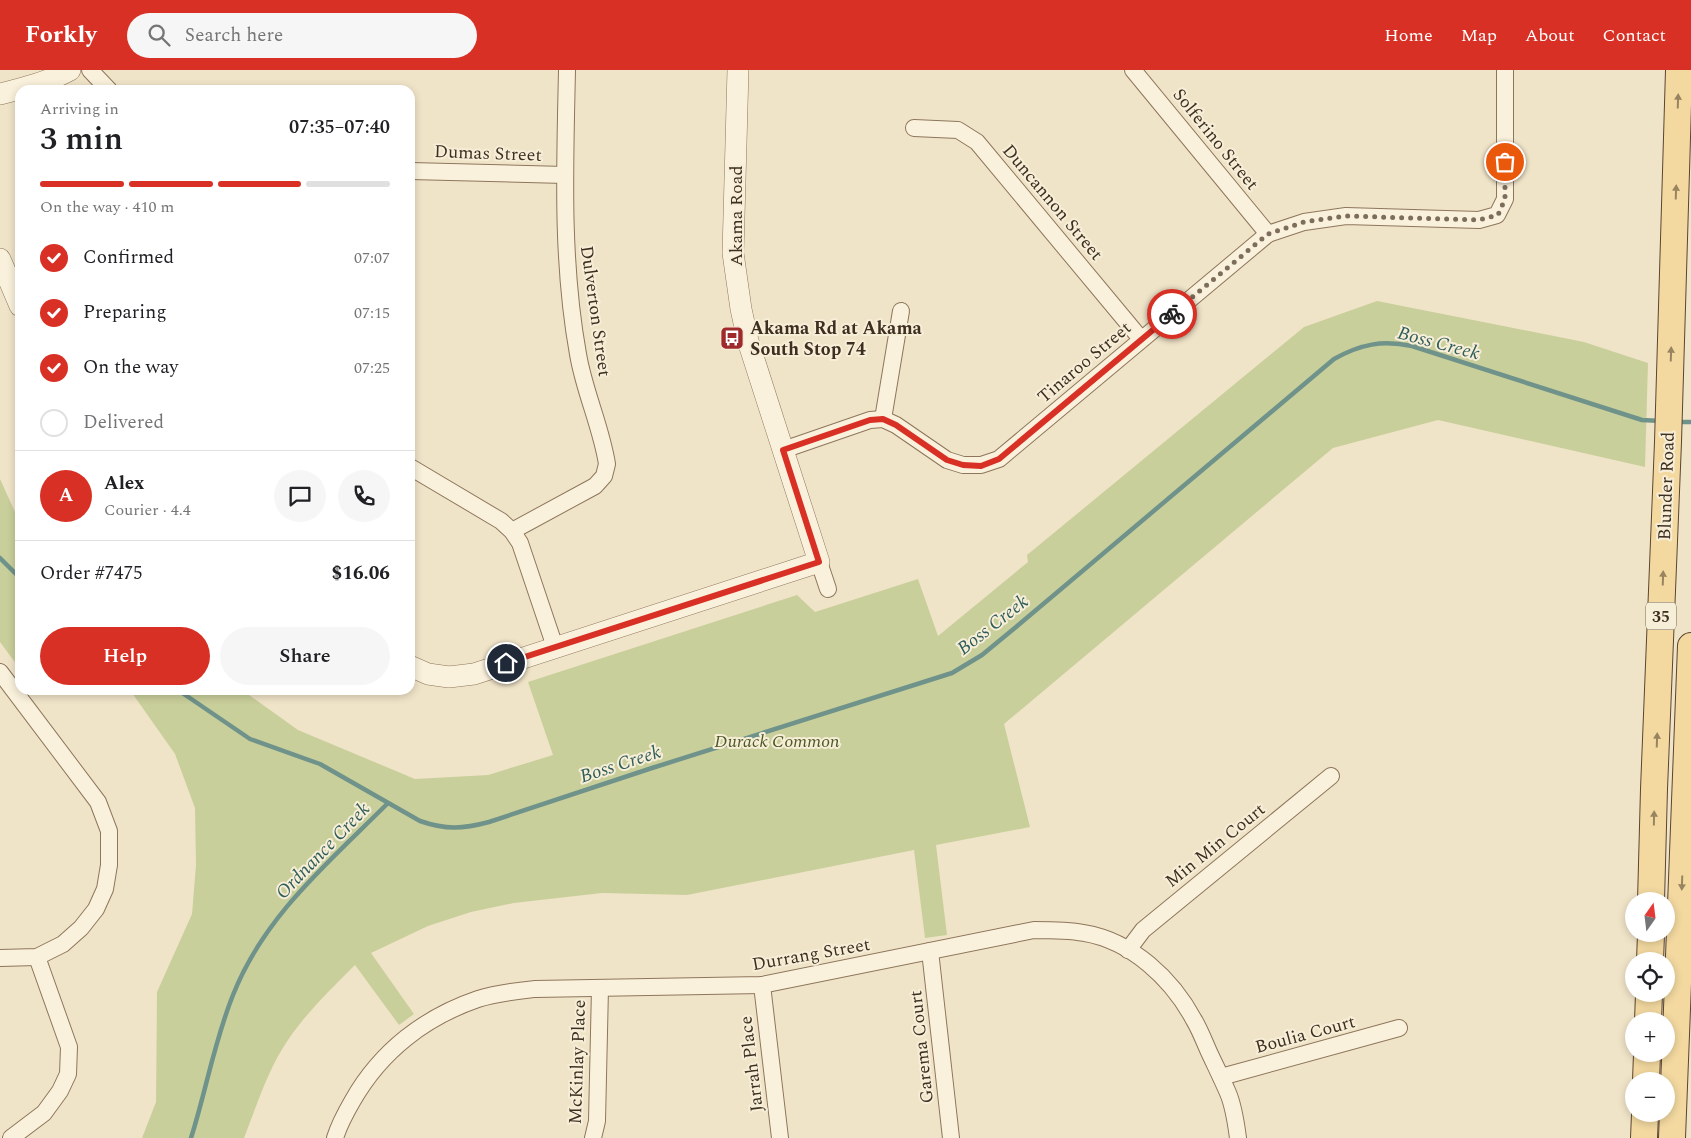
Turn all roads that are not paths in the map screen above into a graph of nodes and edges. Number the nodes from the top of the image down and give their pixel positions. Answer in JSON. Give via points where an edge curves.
{"nodes":[{"id":1,"x":70,"y":70,"type":"edge"},
{"id":2,"x":90,"y":70,"type":"edge"},
{"id":3,"x":568,"y":70,"type":"edge"},
{"id":4,"x":738,"y":70,"type":"edge"},
{"id":5,"x":1133,"y":70,"type":"edge"},
{"id":6,"x":1505,"y":70,"type":"edge"},
{"id":7,"x":1679,"y":70,"type":"edge"},
{"id":8,"x":35,"y":85,"type":"edge"},
{"id":9,"x":104,"y":85,"type":"edge"},
{"id":10,"x":15,"y":90,"type":"edge"},
{"id":11,"x":0,"y":94,"type":"edge"},
{"id":12,"x":914,"y":128,"type":"dead end"},
{"id":13,"x":415,"y":170,"type":"edge"},
{"id":14,"x":565,"y":175,"type":"junction"},
{"id":15,"x":1268,"y":234,"type":"junction"},
{"id":16,"x":0,"y":259,"type":"edge"},
{"id":17,"x":15,"y":294,"type":"edge"},
{"id":18,"x":901,"y":311,"type":"dead end"},
{"id":19,"x":1141,"y":339,"type":"junction"},
{"id":20,"x":883,"y":419,"type":"junction"},
{"id":21,"x":783,"y":450,"type":"junction"},
{"id":22,"x":415,"y":470,"type":"edge"},
{"id":23,"x":512,"y":531,"type":"junction"},
{"id":24,"x":819,"y":562,"type":"junction"},
{"id":25,"x":828,"y":589,"type":"dead end"},
{"id":26,"x":555,"y":648,"type":"junction"},
{"id":27,"x":1691,"y":662,"type":"edge"},
{"id":28,"x":415,"y":668,"type":"edge"},
{"id":29,"x":0,"y":672,"type":"edge"},
{"id":30,"x":15,"y":692,"type":"edge"},
{"id":31,"x":17,"y":695,"type":"edge"},
{"id":32,"x":1331,"y":776,"type":"dead end"},
{"id":33,"x":1654,"y":789,"type":"junction"},
{"id":34,"x":1688,"y":790,"type":"edge"},
{"id":35,"x":1687,"y":846,"type":"edge"},
{"id":36,"x":1652,"y":892,"type":"edge"},
{"id":37,"x":1128,"y":950,"type":"junction"},
{"id":38,"x":930,"y":951,"type":"junction"},
{"id":39,"x":37,"y":957,"type":"junction"},
{"id":40,"x":0,"y":958,"type":"edge"},
{"id":41,"x":762,"y":985,"type":"junction"},
{"id":42,"x":600,"y":988,"type":"junction"},
{"id":43,"x":1399,"y":1028,"type":"dead end"},
{"id":44,"x":1221,"y":1077,"type":"junction"},
{"id":45,"x":1644,"y":1122,"type":"edge"},
{"id":46,"x":11,"y":1138,"type":"edge"},
{"id":47,"x":335,"y":1138,"type":"edge"},
{"id":48,"x":593,"y":1138,"type":"edge"},
{"id":49,"x":780,"y":1138,"type":"edge"},
{"id":50,"x":951,"y":1138,"type":"edge"},
{"id":51,"x":1238,"y":1138,"type":"edge"},
{"id":52,"x":1644,"y":1138,"type":"edge"},
{"id":53,"x":1672,"y":1138,"type":"edge"}],
"edges":[{"from":1,"to":8,"type":"street"},
{"from":2,"to":9,"type":"street"},
{"from":3,"to":14,"type":"street","name":"Dulverton Street"},
{"from":4,"to":21,"type":"street","name":"Akama Road","via":[[733,253],[748,341]]},
{"from":5,"to":15,"type":"street","name":"Solferino Street"},
{"from":6,"to":15,"type":"street","name":"Tinaroo Street","via":[[1505,199],[1498,215],[1479,220],[1346,216],[1304,222]]},
{"from":33,"to":7,"type":"main road","name":"Blunder Road","number":"35","one_way":true},
{"from":10,"to":11,"type":"street"},
{"from":12,"to":19,"type":"street","name":"Duncannon Street","via":[[958,130],[977,142]]},
{"from":13,"to":14,"type":"street","name":"Dumas Street"},
{"from":14,"to":23,"type":"street","name":"Dulverton Street","via":[[572,314],[578,355],[607,464],[604,476],[595,486]]},
{"from":15,"to":19,"type":"street","name":"Tinaroo Street"},
{"from":16,"to":17,"type":"street"},
{"from":18,"to":20,"type":"street"},
{"from":19,"to":20,"type":"street","name":"Tinaroo Street","via":[[999,459],[981,466],[947,460]]},
{"from":20,"to":21,"type":"street","via":[[870,420]]},
{"from":21,"to":24,"type":"street","name":"Akama Road"},
{"from":22,"to":23,"type":"street","via":[[501,521]]},
{"from":23,"to":26,"type":"street","via":[[520,542]]},
{"from":24,"to":25,"type":"street","name":"Akama Road"},
{"from":24,"to":26,"type":"street"},
{"from":26,"to":28,"type":"street","via":[[474,674],[449,677]]},
{"from":27,"to":34,"type":"main road"},
{"from":29,"to":30,"type":"street"},
{"from":31,"to":39,"type":"street","via":[[98,802],[109,832],[105,889],[96,909],[63,944]]},
{"from":32,"to":37,"type":"street","name":"Min Min Court","via":[[1143,930]]},
{"from":33,"to":34,"type":"street"},
{"from":36,"to":33,"type":"main road","name":"Blunder Road","number":"35","one_way":true},
{"from":34,"to":35,"type":"main road"},
{"from":35,"to":53,"type":"main road","one_way":true},
{"from":37,"to":38,"type":"street","name":"Durrang Street","via":[[1110,940],[1086,933],[1034,930]]},
{"from":37,"to":44,"type":"street","name":"Durrang Street","via":[[1146,962],[1182,1000]]},
{"from":38,"to":41,"type":"street","name":"Durrang Street"},
{"from":38,"to":50,"type":"street","name":"Garema Court"},
{"from":39,"to":40,"type":"street"},
{"from":39,"to":46,"type":"street","via":[[69,1048],[68,1074],[44,1114]]},
{"from":41,"to":42,"type":"street","name":"Durrang Street"},
{"from":41,"to":49,"type":"street","name":"Jarrah Place"},
{"from":42,"to":47,"type":"street","name":"Durrang Street","via":[[506,993],[472,1001],[428,1022],[392,1050],[362,1084]]},
{"from":42,"to":48,"type":"street","name":"McKinlay Place","via":[[597,1121]]},
{"from":43,"to":44,"type":"street","name":"Boulia Court"},
{"from":44,"to":51,"type":"street","name":"Durrang Street","via":[[1229,1095]]},
{"from":45,"to":52,"type":"main road"}]}
